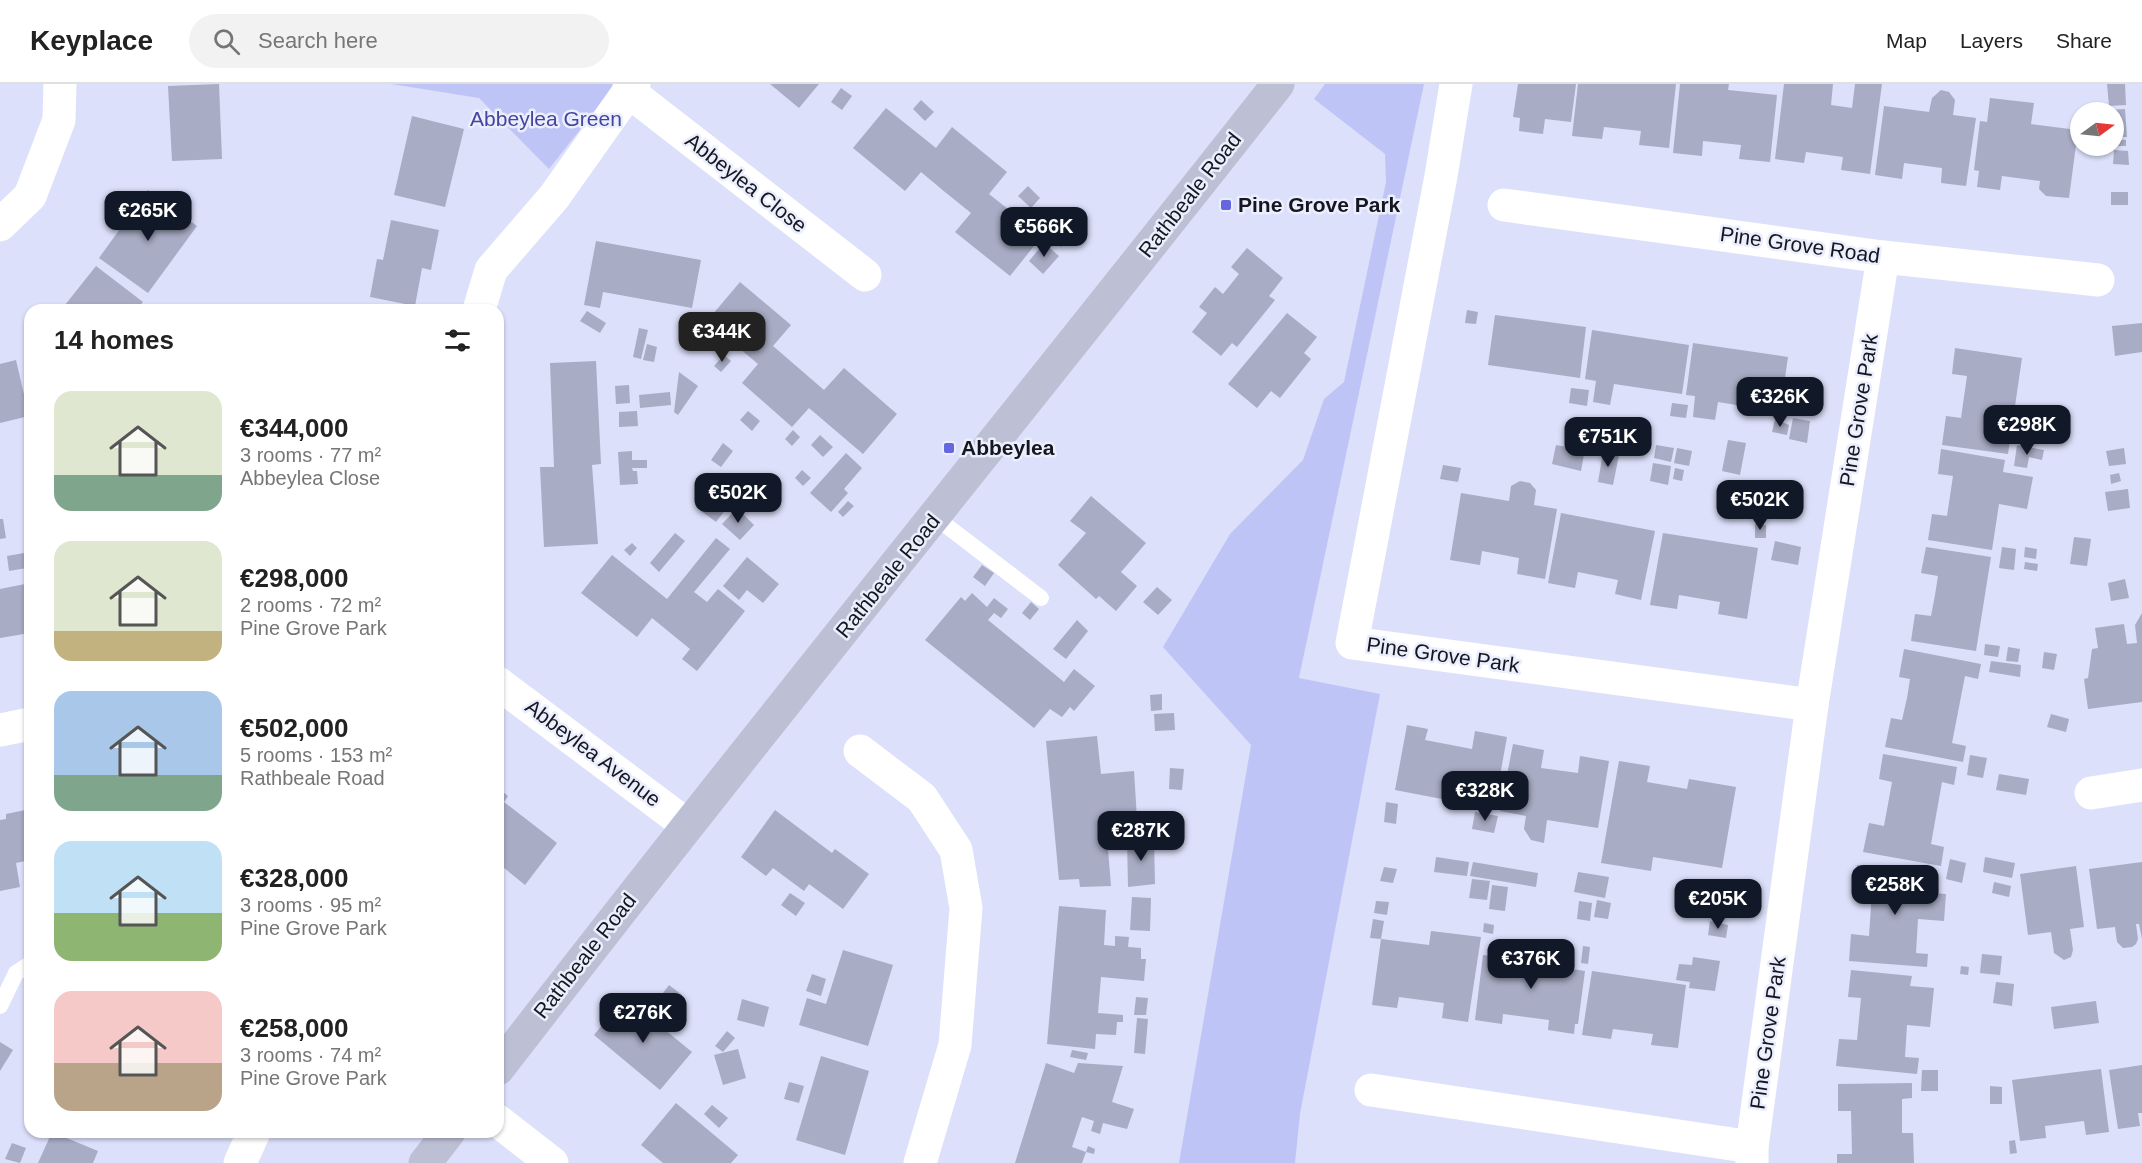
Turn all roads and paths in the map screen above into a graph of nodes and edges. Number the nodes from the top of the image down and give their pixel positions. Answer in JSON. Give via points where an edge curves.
{"nodes":[{"id":1,"x":60,"y":84,"type":"edge"},
{"id":2,"x":1278,"y":84,"type":"edge"},
{"id":3,"x":1456,"y":84,"type":"edge"},
{"id":4,"x":631,"y":88,"type":"edge"},
{"id":5,"x":1503,"y":206,"type":"dead end"},
{"id":6,"x":0,"y":225,"type":"edge"},
{"id":7,"x":1883,"y":256,"type":"junction"},
{"id":8,"x":865,"y":275,"type":"dead end"},
{"id":9,"x":2098,"y":280,"type":"dead end"},
{"id":10,"x":481,"y":304,"type":"edge"},
{"id":11,"x":935,"y":517,"type":"junction"},
{"id":12,"x":1041,"y":598,"type":"dead end"},
{"id":13,"x":504,"y":688,"type":"edge"},
{"id":14,"x":1812,"y":705,"type":"junction"},
{"id":15,"x":24,"y":725,"type":"edge"},
{"id":16,"x":0,"y":730,"type":"edge"},
{"id":17,"x":860,"y":751,"type":"dead end"},
{"id":18,"x":2142,"y":785,"type":"edge"},
{"id":19,"x":2091,"y":793,"type":"dead end"},
{"id":20,"x":687,"y":825,"type":"junction"},
{"id":21,"x":24,"y":968,"type":"edge"},
{"id":22,"x":0,"y":1006,"type":"edge"},
{"id":23,"x":504,"y":1061,"type":"edge"},
{"id":24,"x":1371,"y":1090,"type":"dead end"},
{"id":25,"x":504,"y":1126,"type":"edge"},
{"id":26,"x":251,"y":1138,"type":"edge"},
{"id":27,"x":444,"y":1138,"type":"edge"},
{"id":28,"x":1752,"y":1155,"type":"edge"},
{"id":29,"x":240,"y":1163,"type":"edge"},
{"id":30,"x":425,"y":1163,"type":"edge"},
{"id":31,"x":552,"y":1163,"type":"edge"},
{"id":32,"x":920,"y":1163,"type":"edge"}],
"edges":[{"from":1,"to":6,"type":"street","via":[[59,120],[30,196]]},
{"from":2,"to":11,"type":"main road","name":"Rathbeale Road"},
{"from":3,"to":14,"type":"street","name":"Pine Grove Park","via":[[1442,176],[1352,643]]},
{"from":4,"to":8,"type":"street","name":"Abbeylea Close"},
{"from":4,"to":10,"type":"street","via":[[554,196],[491,270]]},
{"from":5,"to":7,"type":"street","name":"Pine Grove Road"},
{"from":7,"to":9,"type":"street","name":"Pine Grove Road"},
{"from":7,"to":14,"type":"street","name":"Pine Grove Park"},
{"from":11,"to":12,"type":"lane"},
{"from":11,"to":20,"type":"main road","name":"Rathbeale Road"},
{"from":13,"to":20,"type":"street","name":"Abbeylea Avenue"},
{"from":14,"to":28,"type":"street","name":"Pine Grove Park"},
{"from":15,"to":16,"type":"street"},
{"from":17,"to":32,"type":"street","via":[[922,798],[956,850],[966,908],[955,1045]]},
{"from":18,"to":19,"type":"street"},
{"from":20,"to":23,"type":"main road","name":"Rathbeale Road"},
{"from":21,"to":22,"type":"lane","via":[[16,973]]},
{"from":24,"to":28,"type":"street","name":"Pine Grove Park"},
{"from":25,"to":31,"type":"street"},
{"from":26,"to":29,"type":"street"},
{"from":27,"to":30,"type":"main road"}]}
